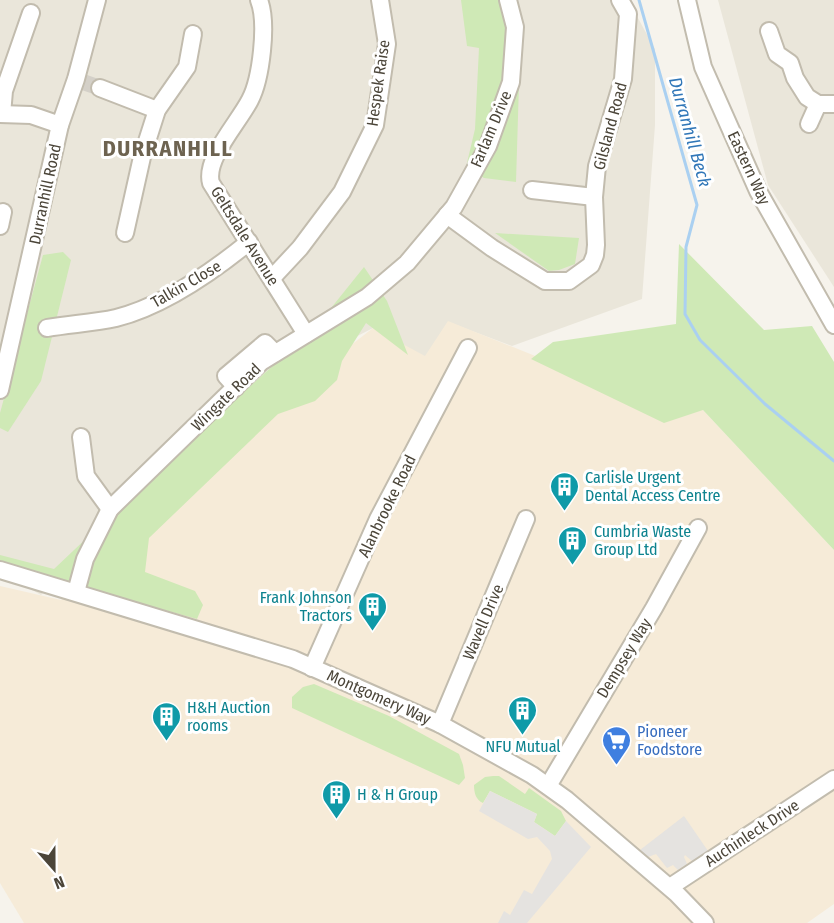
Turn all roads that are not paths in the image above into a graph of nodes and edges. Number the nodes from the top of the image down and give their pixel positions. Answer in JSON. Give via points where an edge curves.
{"nodes":[{"id":1,"x":98,"y":0,"type":"edge"},
{"id":2,"x":259,"y":0,"type":"edge"},
{"id":3,"x":380,"y":0,"type":"edge"},
{"id":4,"x":508,"y":0,"type":"edge"},
{"id":5,"x":620,"y":0,"type":"edge"},
{"id":6,"x":687,"y":0,"type":"edge"},
{"id":7,"x":31,"y":13,"type":"dead end"},
{"id":8,"x":769,"y":31,"type":"dead end"},
{"id":9,"x":193,"y":34,"type":"dead end"},
{"id":10,"x":100,"y":88,"type":"tunnel mouth"},
{"id":11,"x":826,"y":104,"type":"edge"},
{"id":12,"x":157,"y":110,"type":"junction"},
{"id":13,"x":1,"y":114,"type":"edge"},
{"id":14,"x":809,"y":124,"type":"dead end"},
{"id":15,"x":60,"y":125,"type":"junction"},
{"id":16,"x":532,"y":190,"type":"dead end"},
{"id":17,"x":594,"y":197,"type":"junction"},
{"id":18,"x":447,"y":215,"type":"junction"},
{"id":19,"x":125,"y":233,"type":"dead end"},
{"id":20,"x":249,"y":242,"type":"junction"},
{"id":21,"x":272,"y":278,"type":"junction"},
{"id":22,"x":834,"y":325,"type":"edge"},
{"id":23,"x":47,"y":328,"type":"dead end"},
{"id":24,"x":306,"y":334,"type":"junction"},
{"id":25,"x":6,"y":343,"type":"edge"},
{"id":26,"x":468,"y":348,"type":"dead end"},
{"id":27,"x":0,"y":390,"type":"edge"},
{"id":28,"x":81,"y":437,"type":"dead end"},
{"id":29,"x":110,"y":508,"type":"junction"},
{"id":30,"x":526,"y":519,"type":"dead end"},
{"id":31,"x":698,"y":528,"type":"dead end"},
{"id":32,"x":0,"y":570,"type":"edge"},
{"id":33,"x":76,"y":592,"type":"junction"},
{"id":34,"x":312,"y":668,"type":"junction"},
{"id":35,"x":440,"y":724,"type":"junction"},
{"id":36,"x":834,"y":779,"type":"edge"},
{"id":37,"x":548,"y":786,"type":"junction"},
{"id":38,"x":670,"y":887,"type":"junction"},
{"id":39,"x":705,"y":923,"type":"edge"}],
"edges":[{"from":1,"to":15,"type":"street","name":"Durranhill Road","via":[[79,81]]},
{"from":2,"to":20,"type":"street","name":"Geltsdale Avenue","via":[[263,48],[251,99],[213,161],[209,177]]},
{"from":3,"to":21,"type":"street","name":"Hespek Raise","via":[[387,44],[375,124],[342,192]]},
{"from":4,"to":18,"type":"street","name":"Farlam Drive","via":[[515,27],[511,82],[488,146]]},
{"from":5,"to":17,"type":"street","name":"Gilsland Road","via":[[628,14],[623,79],[597,166]]},
{"from":6,"to":22,"type":"street","name":"Eastern Way","via":[[703,67],[758,191]]},
{"from":7,"to":13,"type":"street","via":[[4,91]]},
{"from":8,"to":11,"type":"street","via":[[777,54],[790,63],[807,97]]},
{"from":9,"to":12,"type":"street","via":[[187,67]]},
{"from":10,"to":12,"type":"street"},
{"from":11,"to":14,"type":"street"},
{"from":12,"to":19,"type":"street"},
{"from":13,"to":15,"type":"street","via":[[31,115]]},
{"from":15,"to":25,"type":"street","name":"Durranhill Road"},
{"from":16,"to":17,"type":"street"},
{"from":17,"to":18,"type":"street","name":"Gilsland Road","via":[[596,255],[591,265],[569,281],[538,278]]},
{"from":18,"to":24,"type":"street","name":"Wingate Road","via":[[407,263],[367,297]]},
{"from":20,"to":21,"type":"street","name":"Geltsdale Avenue"},
{"from":20,"to":23,"type":"street","name":"Talkin Close","via":[[224,263],[165,299],[117,317]]},
{"from":21,"to":24,"type":"street","name":"Geltsdale Avenue"},
{"from":24,"to":29,"type":"street","name":"Wingate Road","via":[[261,362]]},
{"from":25,"to":27,"type":"street","name":"Durranhill Road"},
{"from":26,"to":34,"type":"street","name":"Alanbrooke Road","via":[[378,519]]},
{"from":28,"to":29,"type":"street","via":[[86,476]]},
{"from":29,"to":33,"type":"street","name":"Wingate Road","via":[[85,560]]},
{"from":30,"to":35,"type":"street","name":"Wavell Drive"},
{"from":31,"to":37,"type":"street","name":"Dempsey Way"},
{"from":32,"to":33,"type":"street","name":"Montgomery Way"},
{"from":33,"to":34,"type":"street","name":"Montgomery Way"},
{"from":34,"to":35,"type":"street","name":"Montgomery Way"},
{"from":35,"to":37,"type":"street","name":"Montgomery Way"},
{"from":36,"to":38,"type":"street","name":"Auchinleck Drive"},
{"from":37,"to":38,"type":"street","name":"Montgomery Way"},
{"from":38,"to":39,"type":"street","name":"Montgomery Way"}]}
